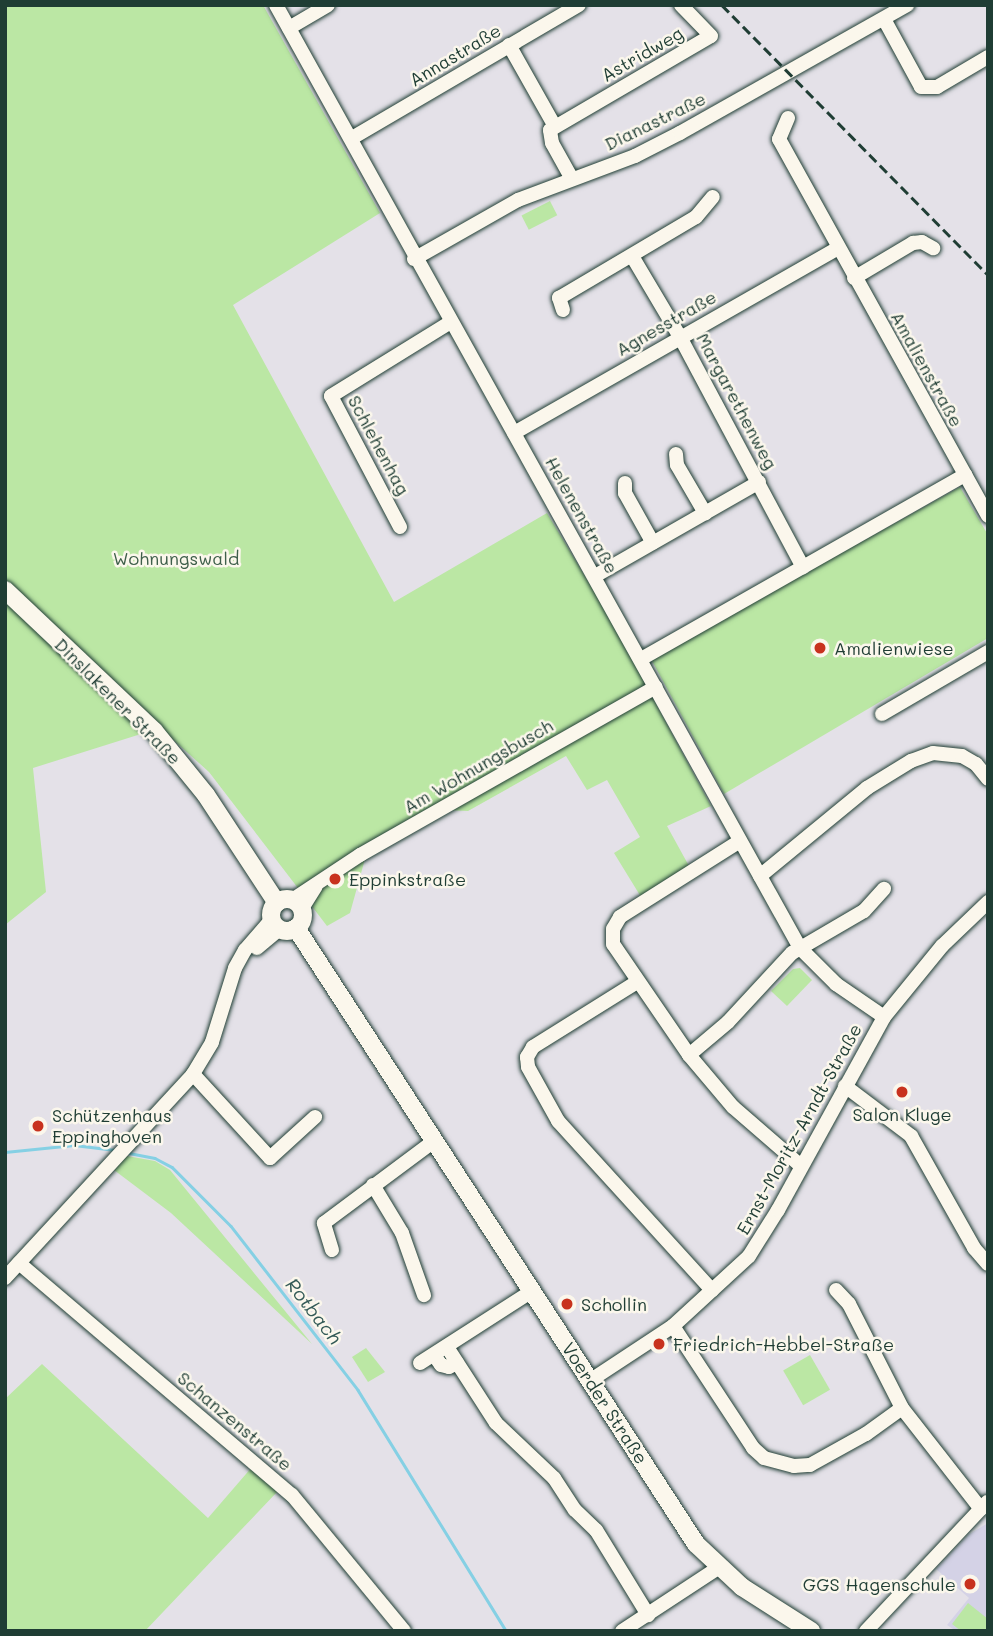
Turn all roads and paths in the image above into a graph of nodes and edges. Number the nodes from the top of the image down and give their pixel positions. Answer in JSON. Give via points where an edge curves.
{"nodes":[{"id":1,"x":276,"y":5,"type":"edge"},
{"id":2,"x":328,"y":5,"type":"edge"},
{"id":3,"x":579,"y":5,"type":"edge"},
{"id":4,"x":681,"y":5,"type":"edge"},
{"id":5,"x":907,"y":5,"type":"edge"},
{"id":6,"x":561,"y":10,"type":"edge"},
{"id":7,"x":884,"y":19,"type":"junction"},
{"id":8,"x":289,"y":28,"type":"junction"},
{"id":9,"x":509,"y":45,"type":"junction"},
{"id":10,"x":988,"y":57,"type":"edge"},
{"id":11,"x":788,"y":118,"type":"dead end"},
{"id":12,"x":554,"y":125,"type":"junction"},
{"id":13,"x":352,"y":138,"type":"junction"},
{"id":14,"x":572,"y":179,"type":"junction"},
{"id":15,"x":713,"y":197,"type":"dead end"},
{"id":16,"x":838,"y":248,"type":"junction"},
{"id":17,"x":933,"y":248,"type":"dead end"},
{"id":18,"x":632,"y":256,"type":"junction"},
{"id":19,"x":414,"y":259,"type":"junction"},
{"id":20,"x":854,"y":278,"type":"junction"},
{"id":21,"x":563,"y":310,"type":"dead end"},
{"id":22,"x":451,"y":322,"type":"junction"},
{"id":23,"x":680,"y":337,"type":"junction"},
{"id":24,"x":514,"y":433,"type":"junction"},
{"id":25,"x":676,"y":454,"type":"dead end"},
{"id":26,"x":965,"y":475,"type":"junction"},
{"id":27,"x":759,"y":482,"type":"junction"},
{"id":28,"x":625,"y":483,"type":"dead end"},
{"id":29,"x":705,"y":513,"type":"junction"},
{"id":30,"x":988,"y":516,"type":"edge"},
{"id":31,"x":400,"y":527,"type":"dead end"},
{"id":32,"x":653,"y":543,"type":"junction"},
{"id":33,"x":803,"y":567,"type":"junction"},
{"id":34,"x":595,"y":576,"type":"junction"},
{"id":35,"x":5,"y":590,"type":"edge"},
{"id":36,"x":986,"y":658,"type":"edge"},
{"id":37,"x":641,"y":659,"type":"junction"},
{"id":38,"x":656,"y":687,"type":"junction"},
{"id":39,"x":882,"y":714,"type":"dead end"},
{"id":40,"x":988,"y":779,"type":"edge"},
{"id":41,"x":740,"y":841,"type":"junction"},
{"id":42,"x":760,"y":876,"type":"junction"},
{"id":43,"x":884,"y":889,"type":"dead end"},
{"id":44,"x":988,"y":902,"type":"edge"},
{"id":45,"x":284,"y":911,"type":"junction"},
{"id":46,"x":800,"y":948,"type":"junction"},
{"id":47,"x":637,"y":982,"type":"junction"},
{"id":48,"x":884,"y":1017,"type":"junction"},
{"id":49,"x":689,"y":1055,"type":"junction"},
{"id":50,"x":193,"y":1074,"type":"junction"},
{"id":51,"x":845,"y":1086,"type":"junction"},
{"id":52,"x":315,"y":1117,"type":"dead end"},
{"id":53,"x":434,"y":1141,"type":"junction"},
{"id":54,"x":802,"y":1166,"type":"junction"},
{"id":55,"x":373,"y":1185,"type":"junction"},
{"id":56,"x":332,"y":1250,"type":"dead end"},
{"id":57,"x":19,"y":1263,"type":"junction"},
{"id":58,"x":988,"y":1264,"type":"edge"},
{"id":59,"x":5,"y":1278,"type":"edge"},
{"id":60,"x":712,"y":1290,"type":"junction"},
{"id":61,"x":836,"y":1290,"type":"dead end"},
{"id":62,"x":532,"y":1292,"type":"junction"},
{"id":63,"x":424,"y":1295,"type":"dead end"},
{"id":64,"x":673,"y":1326,"type":"junction"},
{"id":65,"x":440,"y":1351,"type":"junction"},
{"id":66,"x":420,"y":1363,"type":"dead end"},
{"id":67,"x":591,"y":1380,"type":"junction"},
{"id":68,"x":902,"y":1408,"type":"junction"},
{"id":69,"x":984,"y":1505,"type":"edge"},
{"id":70,"x":718,"y":1568,"type":"junction"},
{"id":71,"x":648,"y":1615,"type":"junction"},
{"id":72,"x":404,"y":1631,"type":"edge"},
{"id":73,"x":622,"y":1631,"type":"edge"},
{"id":74,"x":811,"y":1631,"type":"edge"},
{"id":75,"x":866,"y":1631,"type":"edge"}],
"edges":[{"from":1,"to":8,"type":"street","name":"Helenenstraße"},
{"from":2,"to":8,"type":"street"},
{"from":3,"to":6,"type":"street","name":"Annastraße"},
{"from":4,"to":12,"type":"street","name":"Astridweg","via":[[711,36]]},
{"from":5,"to":7,"type":"street","name":"Dianastraße"},
{"from":6,"to":9,"type":"street","name":"Annastraße"},
{"from":7,"to":10,"type":"street","via":[[921,87],[937,87]]},
{"from":7,"to":14,"type":"street","name":"Dianastraße","via":[[635,156]]},
{"from":8,"to":13,"type":"street","name":"Helenenstraße"},
{"from":9,"to":12,"type":"street"},
{"from":9,"to":13,"type":"street","name":"Annastraße"},
{"from":11,"to":16,"type":"street","name":"Amalienstraße","via":[[779,139]]},
{"from":12,"to":14,"type":"street","via":[[552,143]]},
{"from":13,"to":19,"type":"street","name":"Helenenstraße"},
{"from":14,"to":19,"type":"street","name":"Dianastraße","via":[[518,200]]},
{"from":15,"to":18,"type":"street","via":[[696,217]]},
{"from":16,"to":20,"type":"street","name":"Amalienstraße"},
{"from":16,"to":23,"type":"street","name":"Agnesstraße"},
{"from":17,"to":20,"type":"street","via":[[913,243]]},
{"from":18,"to":21,"type":"street","via":[[559,298]]},
{"from":18,"to":23,"type":"street","name":"Margarethenweg"},
{"from":19,"to":22,"type":"street","name":"Helenenstraße"},
{"from":20,"to":26,"type":"street","name":"Amalienstraße"},
{"from":22,"to":24,"type":"street","name":"Helenenstraße"},
{"from":22,"to":31,"type":"street","name":"Schlehenhag","via":[[331,396]]},
{"from":23,"to":24,"type":"street","name":"Agnesstraße"},
{"from":23,"to":27,"type":"street","name":"Margarethenweg"},
{"from":24,"to":34,"type":"street","name":"Helenenstraße"},
{"from":25,"to":29,"type":"street","via":[[677,465]]},
{"from":26,"to":30,"type":"street","name":"Amalienstraße"},
{"from":26,"to":33,"type":"street"},
{"from":27,"to":29,"type":"street"},
{"from":27,"to":33,"type":"street","name":"Margarethenweg"},
{"from":28,"to":32,"type":"street","via":[[625,493]]},
{"from":29,"to":32,"type":"street"},
{"from":32,"to":34,"type":"street"},
{"from":33,"to":37,"type":"street"},
{"from":34,"to":37,"type":"street","name":"Helenenstraße"},
{"from":35,"to":45,"type":"main road","name":"Dinslakener Straße","via":[[154,731],[206,795]]},
{"from":36,"to":39,"type":"street"},
{"from":37,"to":38,"type":"street","name":"Helenenstraße"},
{"from":38,"to":41,"type":"street","name":"Helenenstraße"},
{"from":38,"to":45,"type":"street","name":"Am Wohnungsbusch","via":[[320,879]]},
{"from":40,"to":42,"type":"street","via":[[962,756],[933,753],[911,761],[867,788]]},
{"from":41,"to":42,"type":"street","name":"Helenenstraße"},
{"from":41,"to":47,"type":"street","via":[[621,917],[613,929],[613,944]]},
{"from":42,"to":46,"type":"street","name":"Helenenstraße"},
{"from":43,"to":46,"type":"street","via":[[864,911]]},
{"from":44,"to":48,"type":"street","name":"Ernst-Moritz-Arndt-Straße","via":[[942,946]]},
{"from":45,"to":50,"type":"street","via":[[245,950],[212,1042]]},
{"from":45,"to":53,"type":"main road","name":"Voerder Straße"},
{"from":46,"to":48,"type":"street","name":"Helenenstraße","via":[[836,984]]},
{"from":46,"to":49,"type":"street"},
{"from":47,"to":49,"type":"street"},
{"from":47,"to":60,"type":"street","via":[[533,1048],[527,1057],[528,1067],[558,1121]]},
{"from":48,"to":51,"type":"street","name":"Ernst-Moritz-Arndt-Straße"},
{"from":49,"to":54,"type":"street","via":[[733,1107]]},
{"from":50,"to":52,"type":"street","via":[[270,1158]]},
{"from":50,"to":57,"type":"street"},
{"from":51,"to":54,"type":"street","name":"Ernst-Moritz-Arndt-Straße"},
{"from":51,"to":58,"type":"street","via":[[911,1136],[974,1248]]},
{"from":53,"to":55,"type":"street"},
{"from":53,"to":62,"type":"main road","name":"Voerder Straße"},
{"from":54,"to":60,"type":"street","name":"Ernst-Moritz-Arndt-Straße","via":[[748,1256]]},
{"from":55,"to":56,"type":"street","via":[[324,1223]]},
{"from":55,"to":63,"type":"street","via":[[402,1233]]},
{"from":57,"to":59,"type":"street"},
{"from":57,"to":72,"type":"street","name":"Schanzenstraße","via":[[292,1495]]},
{"from":60,"to":64,"type":"street","name":"Ernst-Moritz-Arndt-Straße"},
{"from":61,"to":68,"type":"street","via":[[849,1304]]},
{"from":62,"to":65,"type":"street"},
{"from":62,"to":67,"type":"main road","name":"Voerder Straße"},
{"from":64,"to":67,"type":"street","name":"Ernst-Moritz-Arndt-Straße"},
{"from":64,"to":68,"type":"street","via":[[764,1458],[810,1465]]},
{"from":65,"to":66,"type":"street"},
{"from":65,"to":71,"type":"street","via":[[457,1363],[496,1423],[554,1478],[575,1510],[596,1530]]},
{"from":67,"to":70,"type":"main road","name":"Voerder Straße","via":[[696,1544]]},
{"from":68,"to":69,"type":"street"},
{"from":69,"to":75,"type":"street"},
{"from":70,"to":71,"type":"street"},
{"from":70,"to":74,"type":"main road","name":"Voerder Straße"},
{"from":71,"to":73,"type":"street"}]}
